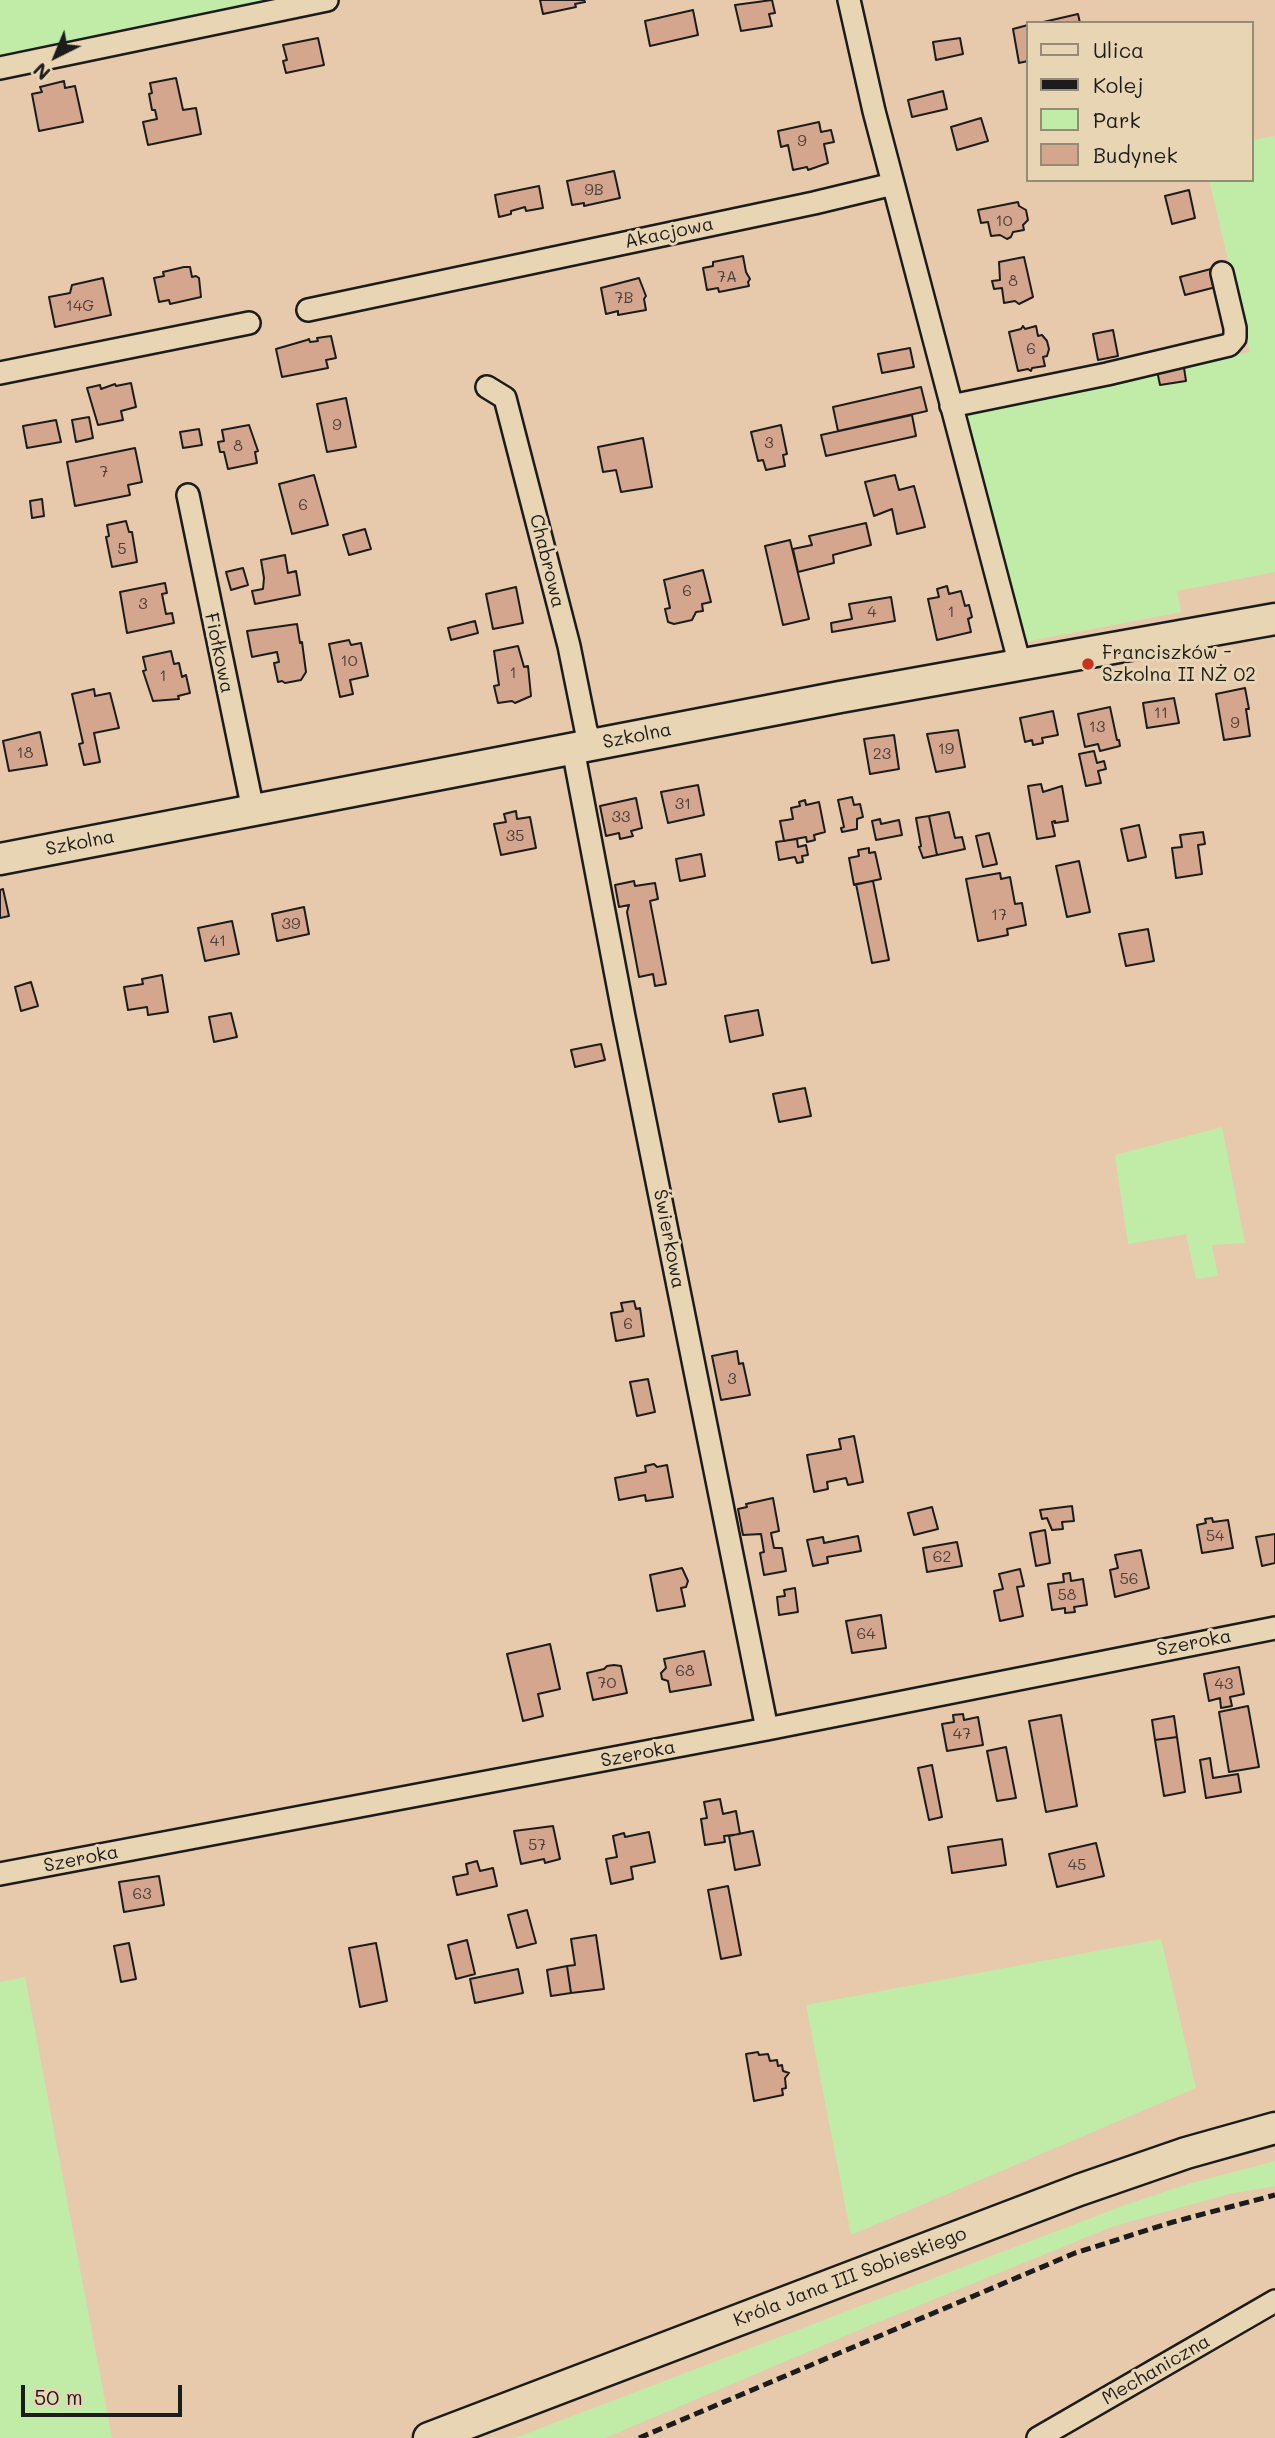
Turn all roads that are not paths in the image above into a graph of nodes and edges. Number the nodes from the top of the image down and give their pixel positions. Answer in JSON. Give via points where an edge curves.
{"nodes":[{"id":1,"x":327,"y":0,"type":"edge"},
{"id":2,"x":849,"y":0,"type":"edge"},
{"id":3,"x":0,"y":68,"type":"edge"},
{"id":4,"x":893,"y":184,"type":"junction"},
{"id":5,"x":1222,"y":273,"type":"dead end"},
{"id":6,"x":308,"y":310,"type":"dead end"},
{"id":7,"x":249,"y":323,"type":"dead end"},
{"id":8,"x":0,"y":373,"type":"edge"},
{"id":9,"x":486,"y":387,"type":"dead end"},
{"id":10,"x":951,"y":406,"type":"junction"},
{"id":11,"x":188,"y":495,"type":"dead end"},
{"id":12,"x":1275,"y":619,"type":"edge"},
{"id":13,"x":1020,"y":666,"type":"junction"},
{"id":14,"x":583,"y":747,"type":"junction"},
{"id":15,"x":253,"y":810,"type":"junction"},
{"id":16,"x":0,"y":859,"type":"edge"},
{"id":17,"x":1275,"y":1628,"type":"edge"},
{"id":18,"x":767,"y":1729,"type":"junction"},
{"id":19,"x":0,"y":1874,"type":"edge"},
{"id":20,"x":1275,"y":2128,"type":"edge"},
{"id":21,"x":1275,"y":2301,"type":"edge"},
{"id":22,"x":429,"y":2438,"type":"edge"},
{"id":23,"x":1038,"y":2438,"type":"edge"}],
"edges":[{"from":1,"to":3,"type":"street"},
{"from":2,"to":4,"type":"street"},
{"from":4,"to":6,"type":"street","name":"Akacjowa"},
{"from":4,"to":10,"type":"street"},
{"from":5,"to":10,"type":"street","via":[[1236,338],[1229,345]]},
{"from":7,"to":8,"type":"street"},
{"from":9,"to":14,"type":"street","name":"Chabrowa","via":[[505,397],[569,646],[586,730]]},
{"from":10,"to":13,"type":"street"},
{"from":11,"to":15,"type":"street","name":"Fiołkowa"},
{"from":12,"to":13,"type":"street","name":"Szkolna"},
{"from":13,"to":14,"type":"street","name":"Szkolna"},
{"from":14,"to":15,"type":"street","name":"Szkolna"},
{"from":14,"to":18,"type":"street","name":"Świerkowa","via":[[624,1017]]},
{"from":15,"to":16,"type":"street","name":"Szkolna"},
{"from":17,"to":18,"type":"street","name":"Szeroka"},
{"from":18,"to":19,"type":"street","name":"Szeroka"},
{"from":20,"to":22,"type":"street","name":"Króla Jana III Sobieskiego","via":[[1079,2190]]},
{"from":21,"to":23,"type":"street","name":"Mechaniczna"}]}
